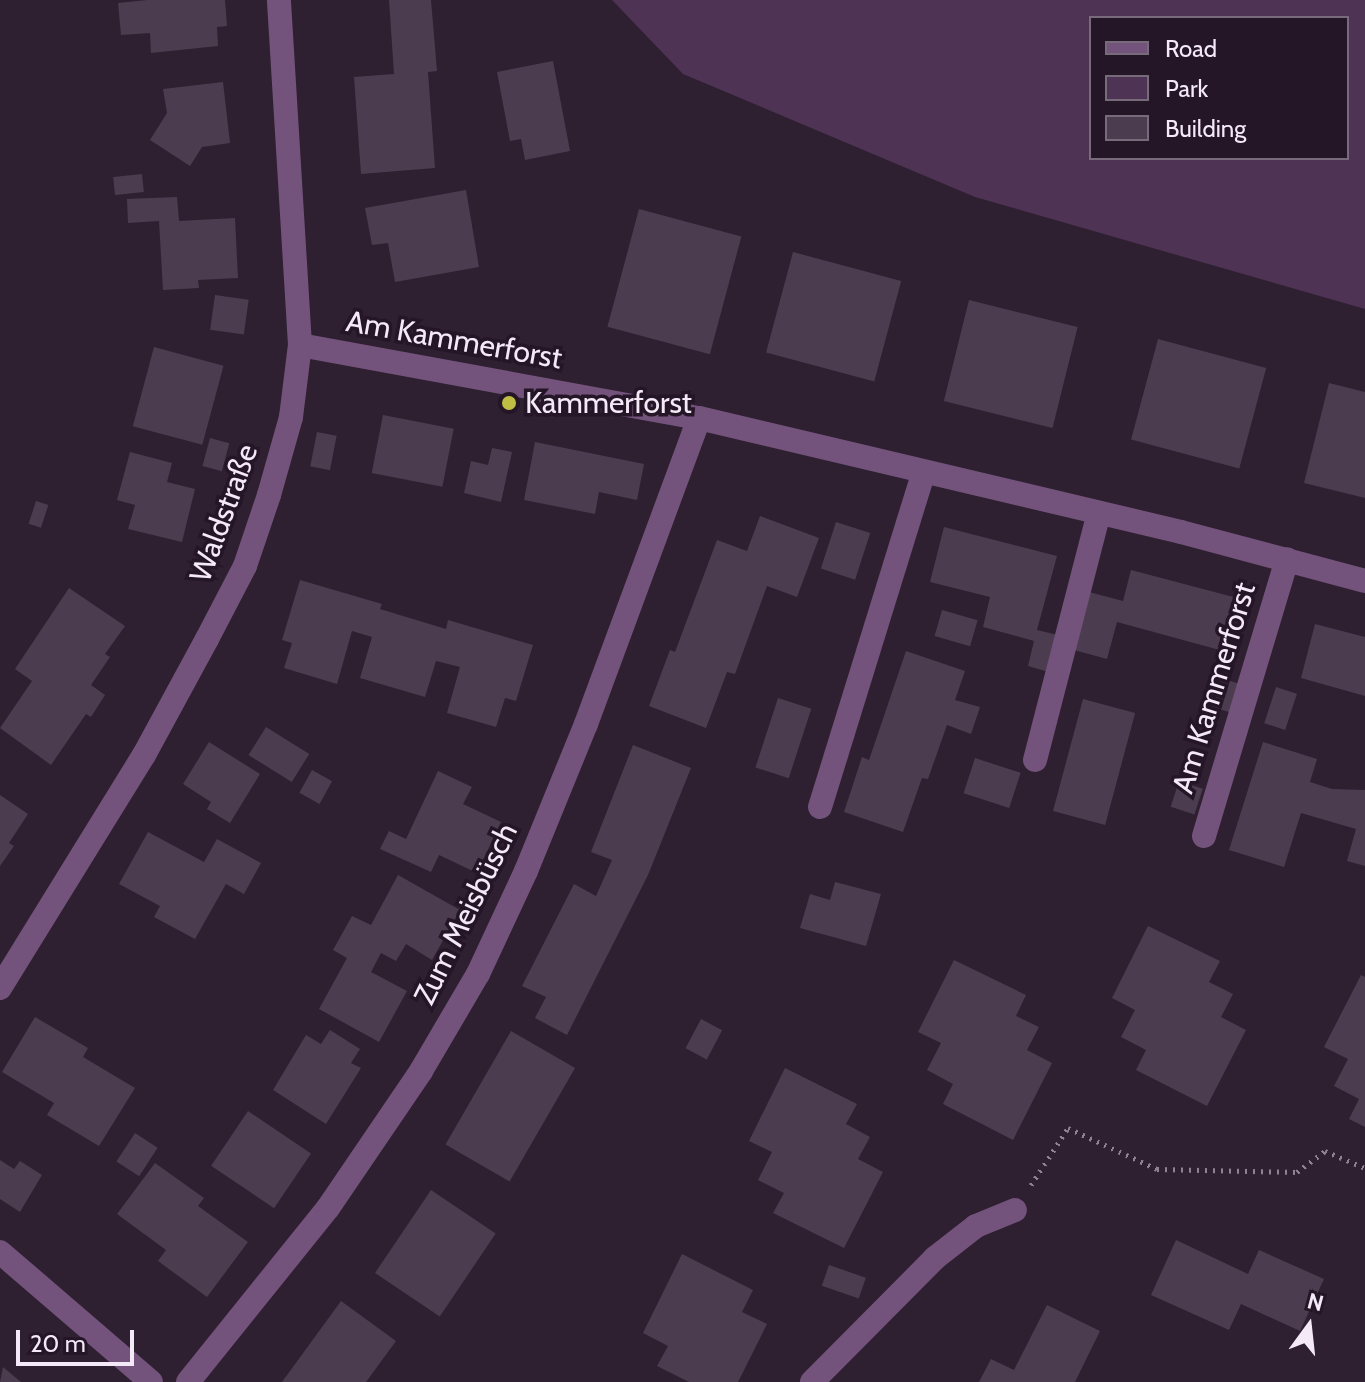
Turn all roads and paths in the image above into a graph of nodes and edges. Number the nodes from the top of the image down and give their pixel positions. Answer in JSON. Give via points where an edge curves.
{"nodes":[{"id":1,"x":279,"y":0,"type":"edge"},
{"id":2,"x":300,"y":345,"type":"junction"},
{"id":3,"x":699,"y":418,"type":"junction"},
{"id":4,"x":924,"y":472,"type":"junction"},
{"id":5,"x":1099,"y":513,"type":"junction"},
{"id":6,"x":1287,"y":559,"type":"junction"},
{"id":7,"x":1365,"y":581,"type":"edge"},
{"id":8,"x":1035,"y":760,"type":"dead end"},
{"id":9,"x":820,"y":807,"type":"dead end"},
{"id":10,"x":1204,"y":836,"type":"dead end"},
{"id":11,"x":0,"y":988,"type":"edge"},
{"id":12,"x":1365,"y":1168,"type":"edge"},
{"id":13,"x":1015,"y":1210,"type":"joint"},
{"id":14,"x":0,"y":1252,"type":"edge"},
{"id":15,"x":151,"y":1382,"type":"edge"},
{"id":16,"x":188,"y":1382,"type":"edge"},
{"id":17,"x":812,"y":1382,"type":"edge"}],
"edges":[{"from":1,"to":2,"type":"street","name":"Waldstraße"},
{"from":2,"to":3,"type":"street","name":"Am Kammerforst"},
{"from":2,"to":11,"type":"street","name":"Waldstraße","via":[[291,417],[245,566],[144,755]]},
{"from":3,"to":4,"type":"street","name":"Am Kammerforst"},
{"from":3,"to":16,"type":"street","name":"Zum Meisbüsch","via":[[586,724],[478,974],[421,1071],[328,1208]]},
{"from":4,"to":5,"type":"street","name":"Am Kammerforst"},
{"from":4,"to":9,"type":"street"},
{"from":5,"to":6,"type":"street","name":"Am Kammerforst"},
{"from":5,"to":8,"type":"street"},
{"from":6,"to":7,"type":"street","name":"Am Kammerforst"},
{"from":6,"to":10,"type":"street","name":"Am Kammerforst"},
{"from":12,"to":13,"type":"path","via":[[1325,1151],[1297,1172],[1157,1169],[1068,1128]]},
{"from":13,"to":17,"type":"street","via":[[976,1226],[935,1258]]},
{"from":14,"to":15,"type":"street"}]}
